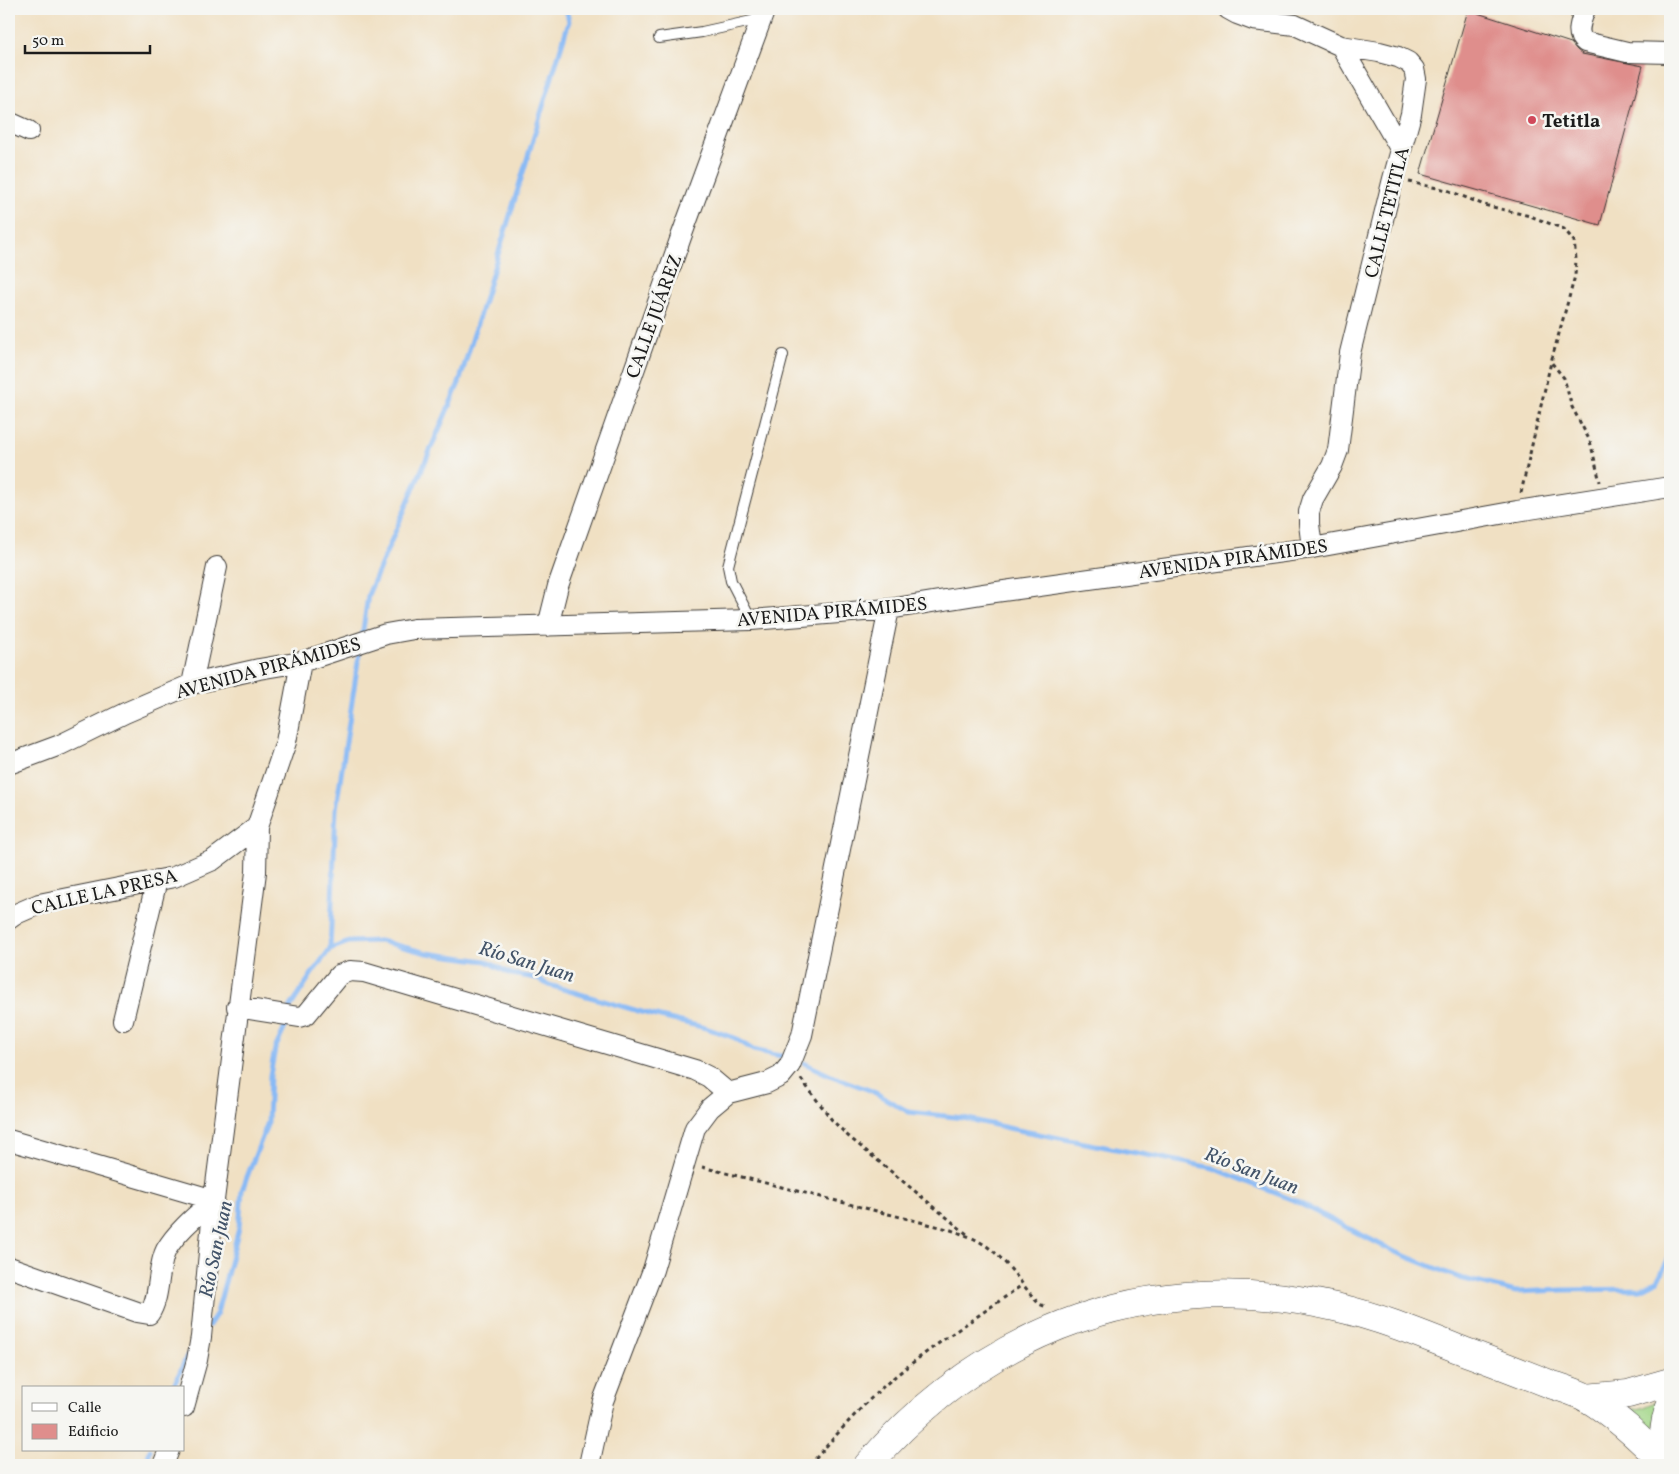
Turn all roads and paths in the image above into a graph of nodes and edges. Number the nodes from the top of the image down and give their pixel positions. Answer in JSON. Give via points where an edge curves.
{"nodes":[{"id":1,"x":1228,"y":9,"type":"edge"},
{"id":2,"x":1586,"y":9,"type":"edge"},
{"id":3,"x":763,"y":14,"type":"edge"},
{"id":4,"x":658,"y":38,"type":"dead end"},
{"id":5,"x":1341,"y":46,"type":"junction"},
{"id":6,"x":1670,"y":53,"type":"edge"},
{"id":7,"x":9,"y":122,"type":"edge"},
{"id":8,"x":29,"y":131,"type":"dead end"},
{"id":9,"x":1401,"y":150,"type":"junction"},
{"id":10,"x":1393,"y":179,"type":"junction"},
{"id":11,"x":783,"y":355,"type":"dead end"},
{"id":12,"x":1551,"y":362,"type":"junction"},
{"id":13,"x":1670,"y":487,"type":"edge"},
{"id":14,"x":1604,"y":497,"type":"junction"},
{"id":15,"x":1517,"y":511,"type":"junction"},
{"id":16,"x":1312,"y":548,"type":"junction"},
{"id":17,"x":217,"y":567,"type":"dead end"},
{"id":18,"x":889,"y":609,"type":"junction"},
{"id":19,"x":751,"y":620,"type":"junction"},
{"id":20,"x":548,"y":626,"type":"junction"},
{"id":21,"x":301,"y":662,"type":"junction"},
{"id":22,"x":192,"y":684,"type":"junction"},
{"id":23,"x":9,"y":764,"type":"edge"},
{"id":24,"x":257,"y":827,"type":"junction"},
{"id":25,"x":157,"y":880,"type":"junction"},
{"id":26,"x":9,"y":919,"type":"edge"},
{"id":27,"x":237,"y":1007,"type":"junction"},
{"id":28,"x":123,"y":1020,"type":"dead end"},
{"id":29,"x":790,"y":1065,"type":"junction"},
{"id":30,"x":728,"y":1093,"type":"junction"},
{"id":31,"x":9,"y":1140,"type":"edge"},
{"id":32,"x":685,"y":1162,"type":"junction"},
{"id":33,"x":214,"y":1200,"type":"junction"},
{"id":34,"x":970,"y":1237,"type":"junction"},
{"id":35,"x":9,"y":1267,"type":"edge"},
{"id":36,"x":1022,"y":1285,"type":"junction"},
{"id":37,"x":1076,"y":1319,"type":"junction"},
{"id":38,"x":1670,"y":1382,"type":"edge"},
{"id":39,"x":1586,"y":1398,"type":"junction"},
{"id":40,"x":185,"y":1403,"type":"edge"},
{"id":41,"x":1670,"y":1407,"type":"edge"},
{"id":42,"x":168,"y":1452,"type":"edge"},
{"id":43,"x":163,"y":1465,"type":"edge"},
{"id":44,"x":589,"y":1465,"type":"edge"},
{"id":45,"x":810,"y":1465,"type":"edge"},
{"id":46,"x":868,"y":1465,"type":"edge"},
{"id":47,"x":1667,"y":1465,"type":"edge"}],
"edges":[{"from":1,"to":5,"type":"street","name":"CALLE TETITLA","via":[[1253,20],[1295,25]]},
{"from":2,"to":6,"type":"street","via":[[1579,34],[1585,42],[1627,52]]},
{"from":3,"to":4,"type":"lane","via":[[702,32]]},
{"from":3,"to":20,"type":"street","name":"CALLE JUÁREZ","via":[[561,577]]},
{"from":5,"to":9,"type":"street"},
{"from":5,"to":9,"type":"street","name":"CALLE TETITLA","via":[[1398,57],[1414,69],[1416,90]]},
{"from":7,"to":8,"type":"street"},
{"from":9,"to":10,"type":"street","name":"CALLE TETITLA"},
{"from":10,"to":12,"type":"path","via":[[1447,190],[1484,206],[1530,216],[1564,229],[1574,241],[1575,276]]},
{"from":10,"to":16,"type":"street","name":"CALLE TETITLA","via":[[1350,353],[1338,450],[1309,512]]},
{"from":11,"to":19,"type":"lane","via":[[728,566],[731,581]]},
{"from":12,"to":14,"type":"path","via":[[1564,378],[1572,407],[1590,441]]},
{"from":12,"to":15,"type":"path"},
{"from":13,"to":14,"type":"street","name":"AVENIDA PIRÁMIDES"},
{"from":14,"to":15,"type":"street","name":"AVENIDA PIRÁMIDES"},
{"from":15,"to":16,"type":"street","name":"AVENIDA PIRÁMIDES"},
{"from":16,"to":18,"type":"street","name":"AVENIDA PIRÁMIDES"},
{"from":17,"to":22,"type":"street"},
{"from":18,"to":19,"type":"street","name":"AVENIDA PIRÁMIDES"},
{"from":18,"to":29,"type":"street","via":[[802,1035]]},
{"from":19,"to":20,"type":"street","name":"AVENIDA PIRÁMIDES"},
{"from":20,"to":21,"type":"street","name":"AVENIDA PIRÁMIDES","via":[[414,629],[386,634]]},
{"from":21,"to":22,"type":"street","name":"AVENIDA PIRÁMIDES"},
{"from":21,"to":24,"type":"street","via":[[286,742]]},
{"from":22,"to":23,"type":"street","name":"AVENIDA PIRÁMIDES","via":[[60,745]]},
{"from":24,"to":25,"type":"street","name":"CALLE LA PRESA","via":[[213,860]]},
{"from":24,"to":27,"type":"street","via":[[256,872]]},
{"from":25,"to":26,"type":"street","name":"CALLE LA PRESA","via":[[39,904]]},
{"from":25,"to":28,"type":"street"},
{"from":27,"to":30,"type":"street","via":[[299,1017],[306,1015],[338,975],[350,971],[364,972],[695,1070]]},
{"from":27,"to":33,"type":"street"},
{"from":29,"to":30,"type":"street","via":[[768,1083]]},
{"from":29,"to":34,"type":"path","via":[[848,1136]]},
{"from":30,"to":32,"type":"street","via":[[710,1108],[695,1128]]},
{"from":31,"to":33,"type":"street"},
{"from":32,"to":34,"type":"path"},
{"from":32,"to":44,"type":"street","via":[[653,1270],[603,1401]]},
{"from":33,"to":35,"type":"street","via":[[165,1251],[149,1314]]},
{"from":33,"to":40,"type":"street","via":[[201,1338]]},
{"from":34,"to":36,"type":"path","via":[[1003,1260]]},
{"from":36,"to":37,"type":"path","via":[[1039,1304],[1070,1310]]},
{"from":36,"to":45,"type":"path","via":[[891,1380]]},
{"from":37,"to":39,"type":"highway","via":[[1129,1303],[1180,1296],[1230,1295],[1305,1301],[1384,1320]]},
{"from":37,"to":46,"type":"highway","via":[[1006,1351],[959,1381],[915,1415]]},
{"from":38,"to":39,"type":"highway","via":[[1628,1394]]},
{"from":39,"to":47,"type":"highway","via":[[1626,1426]]},
{"from":41,"to":47,"type":"highway","via":[[1664,1440]]},
{"from":42,"to":43,"type":"street"}]}
